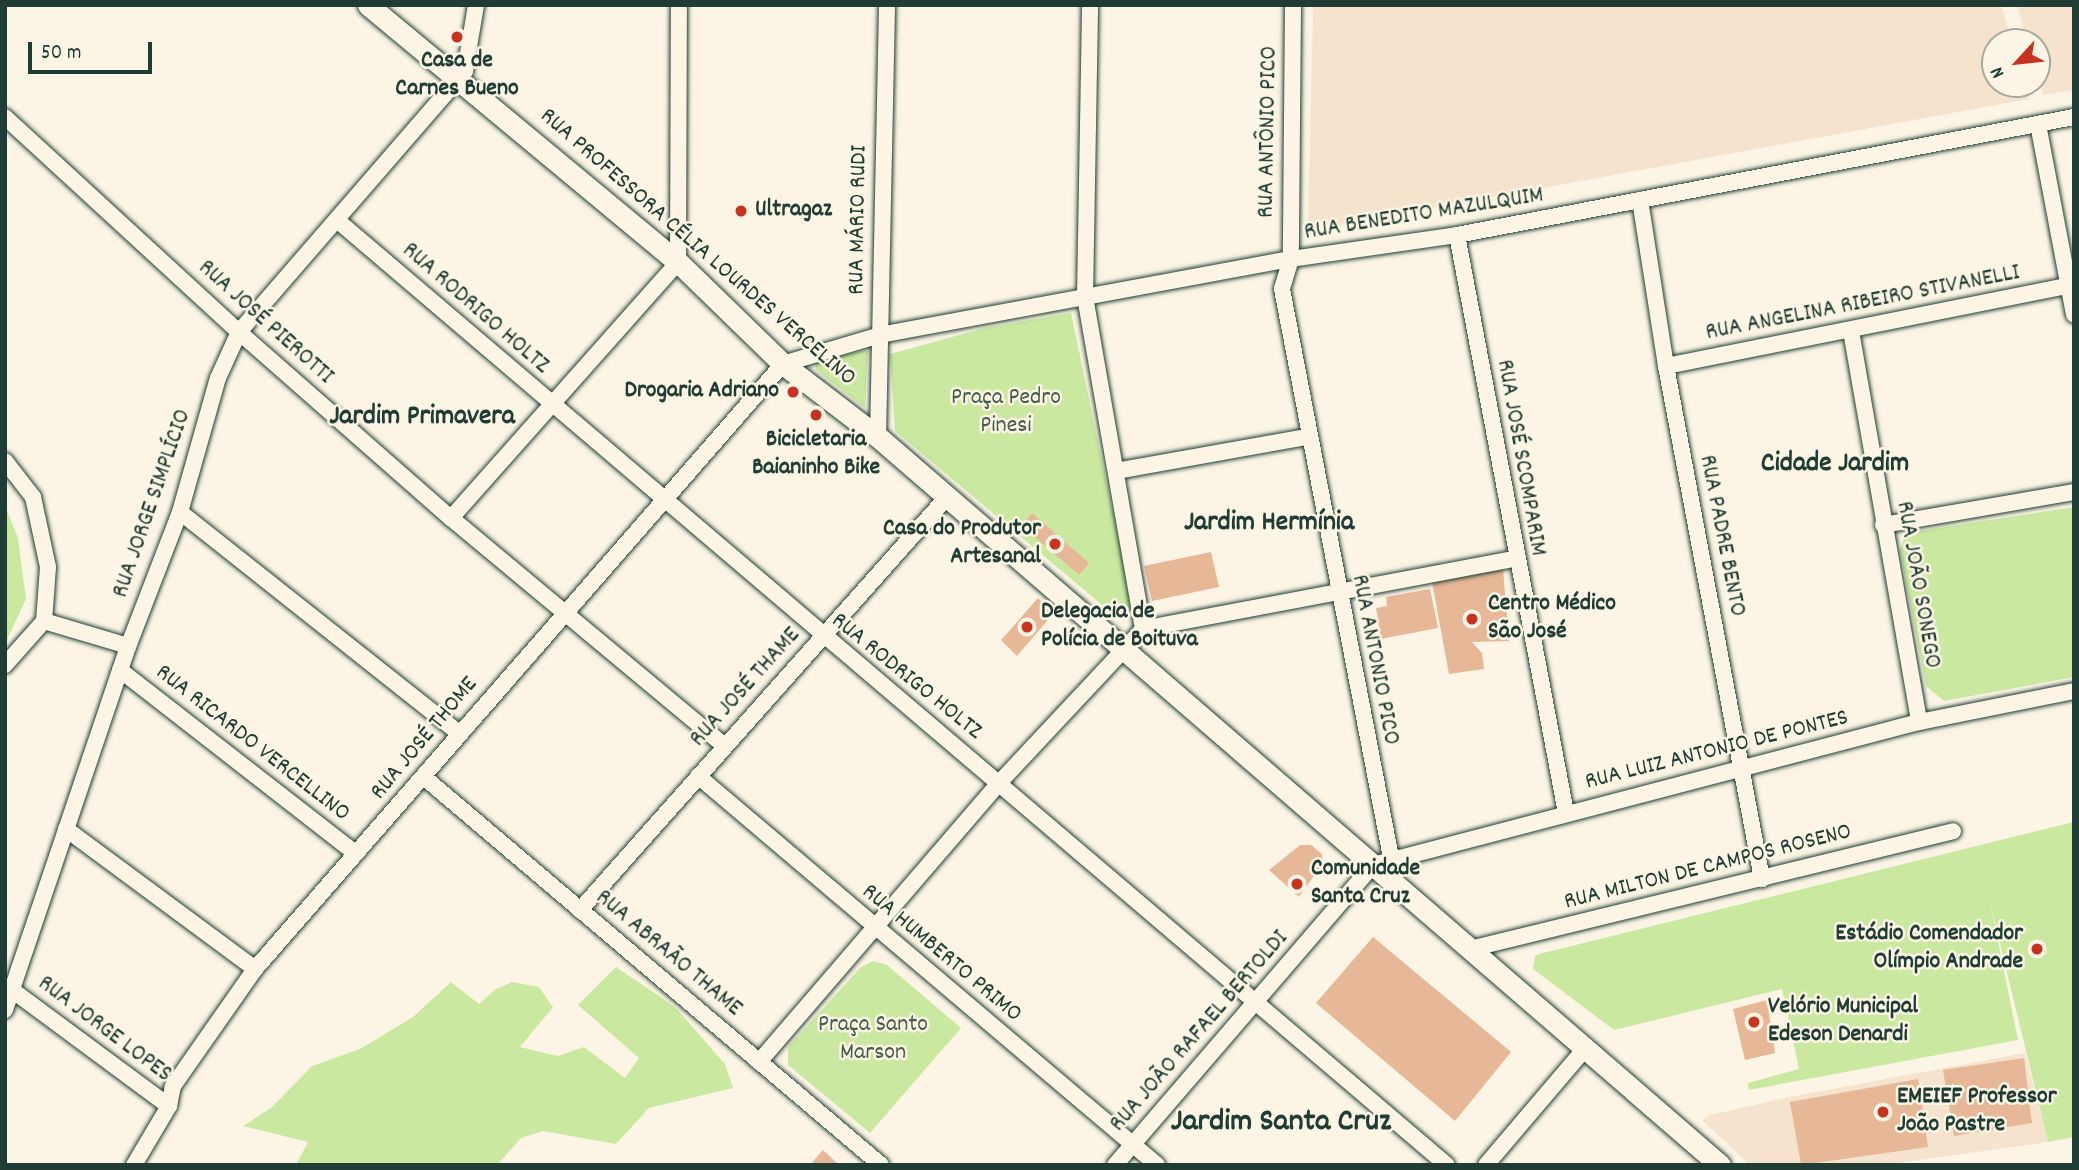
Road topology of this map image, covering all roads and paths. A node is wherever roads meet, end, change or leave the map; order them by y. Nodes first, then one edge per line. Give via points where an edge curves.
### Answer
1 (368, 5) edge
2 (475, 5) edge
3 (679, 5) edge
4 (887, 5) edge
5 (1090, 5) edge
6 (1293, 5) edge
7 (459, 78) junction
8 (5, 117) edge
9 (2074, 117) edge
10 (2038, 124) junction
11 (1640, 200) junction
12 (338, 222) junction
13 (1457, 235) junction
14 (1290, 259) junction
15 (678, 262) junction
16 (2068, 286) junction
17 (1085, 297) junction
18 (2074, 315) edge
19 (1851, 331) junction
20 (239, 332) junction
21 (880, 335) junction
22 (783, 364) junction
23 (1666, 366) junction
24 (551, 405) junction
25 (878, 437) junction
26 (1307, 437) junction
27 (5, 461) edge
28 (1116, 471) junction
29 (2074, 492) edge
30 (947, 497) junction
31 (664, 502) junction
32 (180, 512) junction
33 (451, 518) junction
34 (1883, 525) junction
35 (1515, 559) junction
36 (1338, 594) junction
37 (565, 610) junction
38 (44, 621) junction
39 (1143, 629) junction
40 (822, 638) junction
41 (128, 646) junction
42 (1120, 649) junction
43 (5, 665) edge
44 (120, 670) junction
45 (2074, 691) edge
46 (1919, 722) junction
47 (459, 733) junction
48 (725, 746) junction
49 (1741, 770) junction
50 (698, 776) junction
51 (425, 778) junction
52 (999, 783) junction
53 (1566, 813) junction
54 (66, 829) junction
55 (1953, 831) dead end
56 (356, 854) junction
57 (1383, 864) junction
58 (1762, 879) junction
59 (580, 910) junction
60 (873, 926) junction
61 (1474, 948) junction
62 (255, 969) junction
63 (12, 990) junction
64 (1257, 1004) junction
65 (5, 1010) edge
66 (1584, 1050) junction
67 (759, 1062) junction
68 (169, 1106) junction
69 (1133, 1144) junction
70 (134, 1165) edge
71 (881, 1165) edge
72 (1115, 1165) edge
73 (1157, 1165) edge
74 (1447, 1165) edge
75 (1486, 1165) edge
76 (1720, 1165) edge

1 - 7 main road, RUA PROFESSORA CÉLIA LOURDES VERCELINO
2 - 7 street via 470,54
3 - 15 street
4 - 21 street, RUA MÁRIO RUDI
5 - 17 street
6 - 14 street, RUA ANTÔNIO PICO
7 - 12 street, RUA JORGE SIMPLÍCIO
7 - 15 main road, RUA PROFESSORA CÉLIA LOURDES VERCELINO
8 - 20 street, RUA JOSÉ PIEROTTI
9 - 10 street, RUA BENEDITO MAZULQUIM
10 - 11 street, RUA BENEDITO MAZULQUIM
10 - 16 street
11 - 13 street, RUA BENEDITO MAZULQUIM
11 - 23 street, RUA PADRE BENTO
12 - 20 street, RUA JORGE SIMPLÍCIO
12 - 24 street, RUA RODRIGO HOLTZ
13 - 14 street, RUA BENEDITO MAZULQUIM
13 - 35 street, RUA JOSÉ SCOMPARIM
14 - 17 street, RUA BENEDITO MAZULQUIM
14 - 26 street, RUA ANTONIO PICO via 1282,289
15 - 22 main road, RUA PROFESSORA CÉLIA LOURDES VERCELINO
15 - 24 street
16 - 18 street
16 - 19 street, RUA ANGELINA RIBEIRO STIVANELLI
17 - 21 street, RUA BENEDITO MAZULQUIM
17 - 28 street
19 - 23 street, RUA ANGELINA RIBEIRO STIVANELLI
19 - 34 street, RUA JOÃO SONEGO
20 - 32 street, RUA JORGE SIMPLÍCIO via 218,378
20 - 33 street, RUA JOSÉ PIEROTTI
21 - 22 street, RUA BENEDITO MAZULQUIM
21 - 25 street, RUA MÁRIO RUDI
22 - 25 main road, RUA PROFESSORA CÉLIA LOURDES VERCELINO
22 - 31 street, RUA JOSÉ THOME
23 - 49 street, RUA PADRE BENTO
24 - 31 street, RUA RODRIGO HOLTZ
24 - 33 street
25 - 30 main road, RUA PROFESSORA CÉLIA LOURDES VERCELINO
26 - 28 street
26 - 36 street, RUA ANTONIO PICO
27 - 38 street via 33,498 42,529 48,567
28 - 39 street
29 - 34 street
30 - 40 street, RUA JOSÉ THAME
30 - 42 main road, RUA PROFESSORA CÉLIA LOURDES VERCELINO
31 - 37 street, RUA JOSÉ THOME
31 - 40 street, RUA RODRIGO HOLTZ
32 - 41 street, RUA JORGE SIMPLÍCIO
32 - 47 street
33 - 37 street, RUA JOSÉ PIEROTTI
34 - 46 street, RUA JOÃO SONEGO
35 - 36 street
35 - 53 street, RUA JOSÉ SCOMPARIM
36 - 39 street
36 - 57 street, RUA ANTONIO PICO
37 - 47 street, RUA JOSÉ THOME
37 - 48 street, RUA JOSÉ PIEROTTI
38 - 41 street
38 - 43 street
39 - 42 street
40 - 48 street, RUA JOSÉ THAME
40 - 52 street, RUA RODRIGO HOLTZ
41 - 44 street, RUA JORGE SIMPLÍCIO
42 - 52 street
42 - 57 main road, RUA PROFESSORA CÉLIA LOURDES VERCELINO
44 - 54 street, RUA JORGE SIMPLÍCIO
44 - 56 street, RUA RICARDO VERCELLINO
45 - 46 street, RUA LUIZ ANTONIO DE PONTES
46 - 49 street, RUA LUIZ ANTONIO DE PONTES
47 - 51 street, RUA JOSÉ THOME
48 - 50 street, RUA JOSÉ THAME
49 - 53 street, RUA LUIZ ANTONIO DE PONTES
49 - 58 street, RUA PADRE BENTO
50 - 59 street, RUA JOSÉ THAME
50 - 60 street, RUA HUMBERTO PRIMO
51 - 56 street, RUA JOSÉ THOME
51 - 59 street, RUA ABRAÃO THAME
52 - 60 street
52 - 64 street, RUA RODRIGO HOLTZ
53 - 57 street, RUA LUIZ ANTONIO DE PONTES
54 - 62 street
54 - 63 street, RUA JORGE SIMPLÍCIO
55 - 58 street, RUA MILTON DE CAMPOS ROSENO
56 - 62 street, RUA JOSÉ THOME
57 - 61 main road, RUA PROFESSORA CÉLIA LOURDES VERCELINO
57 - 64 street, RUA JOÃO RAFAEL BERTOLDI
58 - 61 street, RUA MILTON DE CAMPOS ROSENO
59 - 67 street, RUA ABRAÃO THAME
60 - 67 street
60 - 69 street, RUA HUMBERTO PRIMO
61 - 66 main road, RUA PROFESSORA CÉLIA LOURDES VERCELINO
62 - 68 street, RUA JOSÉ THOME via 173,1086
63 - 65 street, RUA JORGE SIMPLÍCIO
63 - 68 street, RUA JORGE LOPES
64 - 69 street, RUA JOÃO RAFAEL BERTOLDI
64 - 74 street, RUA RODRIGO HOLTZ
66 - 75 street
66 - 76 main road, RUA PROFESSORA CÉLIA LOURDES VERCELINO via 1614,1070
67 - 71 street, RUA ABRAÃO THAME
68 - 70 street, RUA JOSÉ THOME
69 - 72 street, RUA JOÃO RAFAEL BERTOLDI
69 - 73 street, RUA HUMBERTO PRIMO

